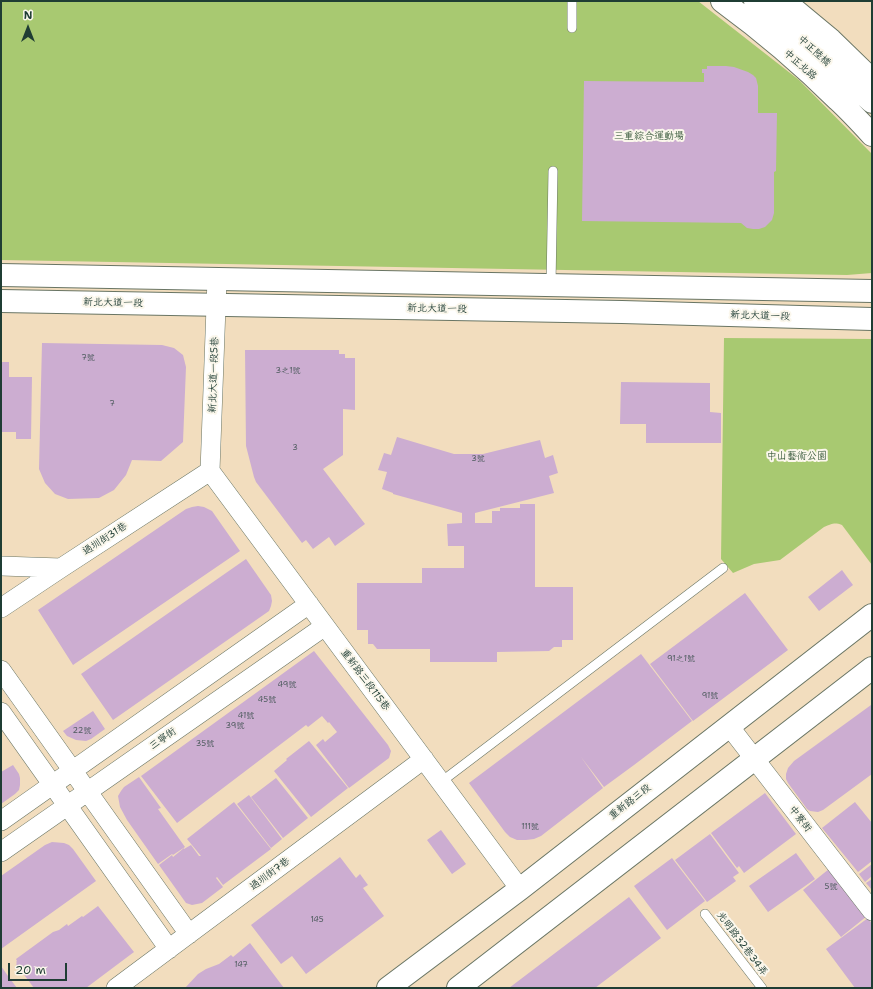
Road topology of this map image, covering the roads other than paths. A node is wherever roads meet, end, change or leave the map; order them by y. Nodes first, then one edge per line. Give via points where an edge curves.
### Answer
1 (572, 1) edge
2 (722, 1) edge
3 (755, 1) edge
4 (784, 1) edge
5 (572, 28) dead end
6 (872, 80) edge
7 (872, 102) edge
8 (872, 135) edge
9 (553, 171) dead end
10 (1, 275) edge
11 (217, 279) junction
12 (551, 285) junction
13 (872, 291) edge
14 (1, 301) edge
15 (216, 305) junction
16 (872, 319) edge
17 (210, 471) junction
18 (1, 566) edge
19 (61, 568) junction
20 (723, 568) dead end
21 (309, 604) junction
22 (1, 608) edge
23 (872, 615) edge
24 (325, 626) junction
25 (872, 668) edge
26 (1, 670) edge
27 (1, 712) edge
28 (729, 726) junction
29 (424, 759) junction
30 (754, 759) junction
31 (72, 771) junction
32 (441, 782) junction
33 (52, 785) junction
34 (87, 792) junction
35 (67, 806) junction
36 (1, 821) edge
37 (1, 852) edge
38 (520, 889) junction
39 (871, 908) edge
40 (705, 914) dead end
41 (189, 934) junction
42 (169, 949) junction
43 (116, 988) edge
44 (388, 988) edge
45 (458, 988) edge
46 (762, 988) edge

1 - 5 lane
2 - 8 street, 中正北路 via 793,58 839,100
3 - 7 street, 中正陸橋 via 779,19
4 - 6 street via 831,40
9 - 12 lane
10 - 11 street
11 - 12 street
11 - 15 street, 新北大道一段5巷
12 - 13 street
14 - 15 street, 新北大道一段
15 - 16 street, 新北大道一段
15 - 17 street, 新北大道一段5巷
17 - 19 street, 過圳街31巷
17 - 21 street, 重新路三段115巷
18 - 19 street
19 - 22 street, 過圳街31巷
20 - 32 lane
21 - 24 street, 重新路三段115巷
21 - 31 street
23 - 28 street, 重新路三段
24 - 29 street, 重新路三段115巷
24 - 34 street, 三寧街
25 - 30 street
26 - 31 street
27 - 33 street
28 - 30 street, 中寮街
28 - 38 street, 重新路三段
29 - 32 street, 重新路三段115巷
29 - 41 street, 過圳街7巷
30 - 39 street, 中寮街
30 - 45 street
31 - 33 street
31 - 34 street
32 - 38 street, 重新路三段115巷
33 - 35 street
33 - 36 street
34 - 35 street, 三寧街
34 - 41 street
35 - 37 street, 三寧街
35 - 42 street
38 - 44 street, 重新路三段
40 - 46 lane, 光明路32巷34弄
41 - 42 street, 過圳街7巷
42 - 43 street, 過圳街7巷

